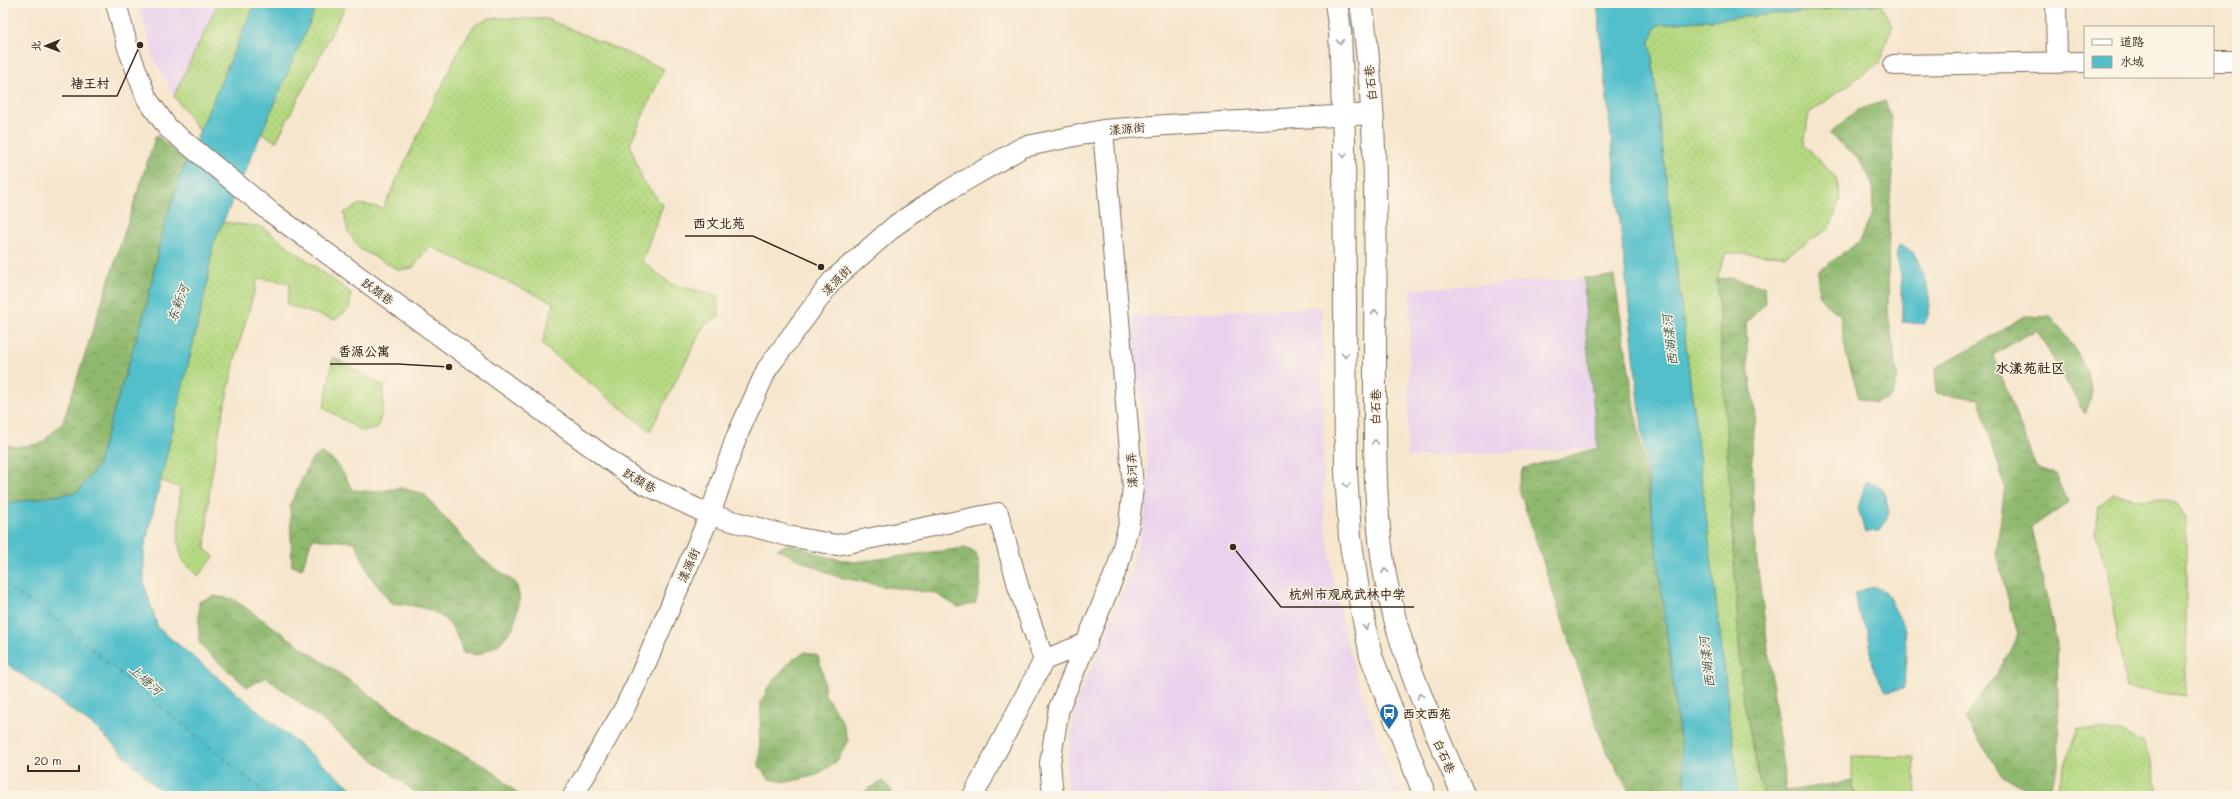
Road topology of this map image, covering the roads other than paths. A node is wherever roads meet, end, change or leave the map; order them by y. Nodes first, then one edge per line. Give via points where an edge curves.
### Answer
1 (116, 3) edge
2 (1336, 3) edge
3 (1361, 3) edge
4 (2056, 3) edge
5 (2214, 61) edge
6 (2237, 61) edge
7 (2084, 62) edge
8 (2057, 63) junction
9 (1894, 65) dead end
10 (1373, 114) junction
11 (1343, 116) junction
12 (1103, 130) junction
13 (710, 515) junction
14 (1087, 643) junction
15 (1044, 660) junction
16 (573, 796) edge
17 (973, 796) edge
18 (1053, 796) edge
19 (1425, 796) edge
20 (1464, 796) edge

1 - 13 street, 跃颜巷 via 128,48 147,99 168,128 272,213 638,481
2 -> 11 main road via 1340,31
3 - 10 main road, 白石巷
4 - 8 street
5 - 6 street
7 - 8 street
8 - 9 street
10 - 11 street, 漾源街
20 -> 10 main road, 白石巷 via 1427,714 1397,630 1382,555 1375,466
11 - 12 street, 漾源街
11 -> 19 main road via 1346,472 1350,537 1371,656
12 - 13 street, 漾源街 via 1023,147 897,224 832,281 767,369 736,438
12 - 14 street, 漾河弄 via 1133,487 1129,524 1118,566
13 - 15 street, 跃颜巷 via 788,536 837,545 998,513 1018,589
13 - 16 street, 漾源街 via 638,681
14 - 15 street
14 - 18 street, 漾河弄 via 1059,708 1050,763
15 - 17 street

